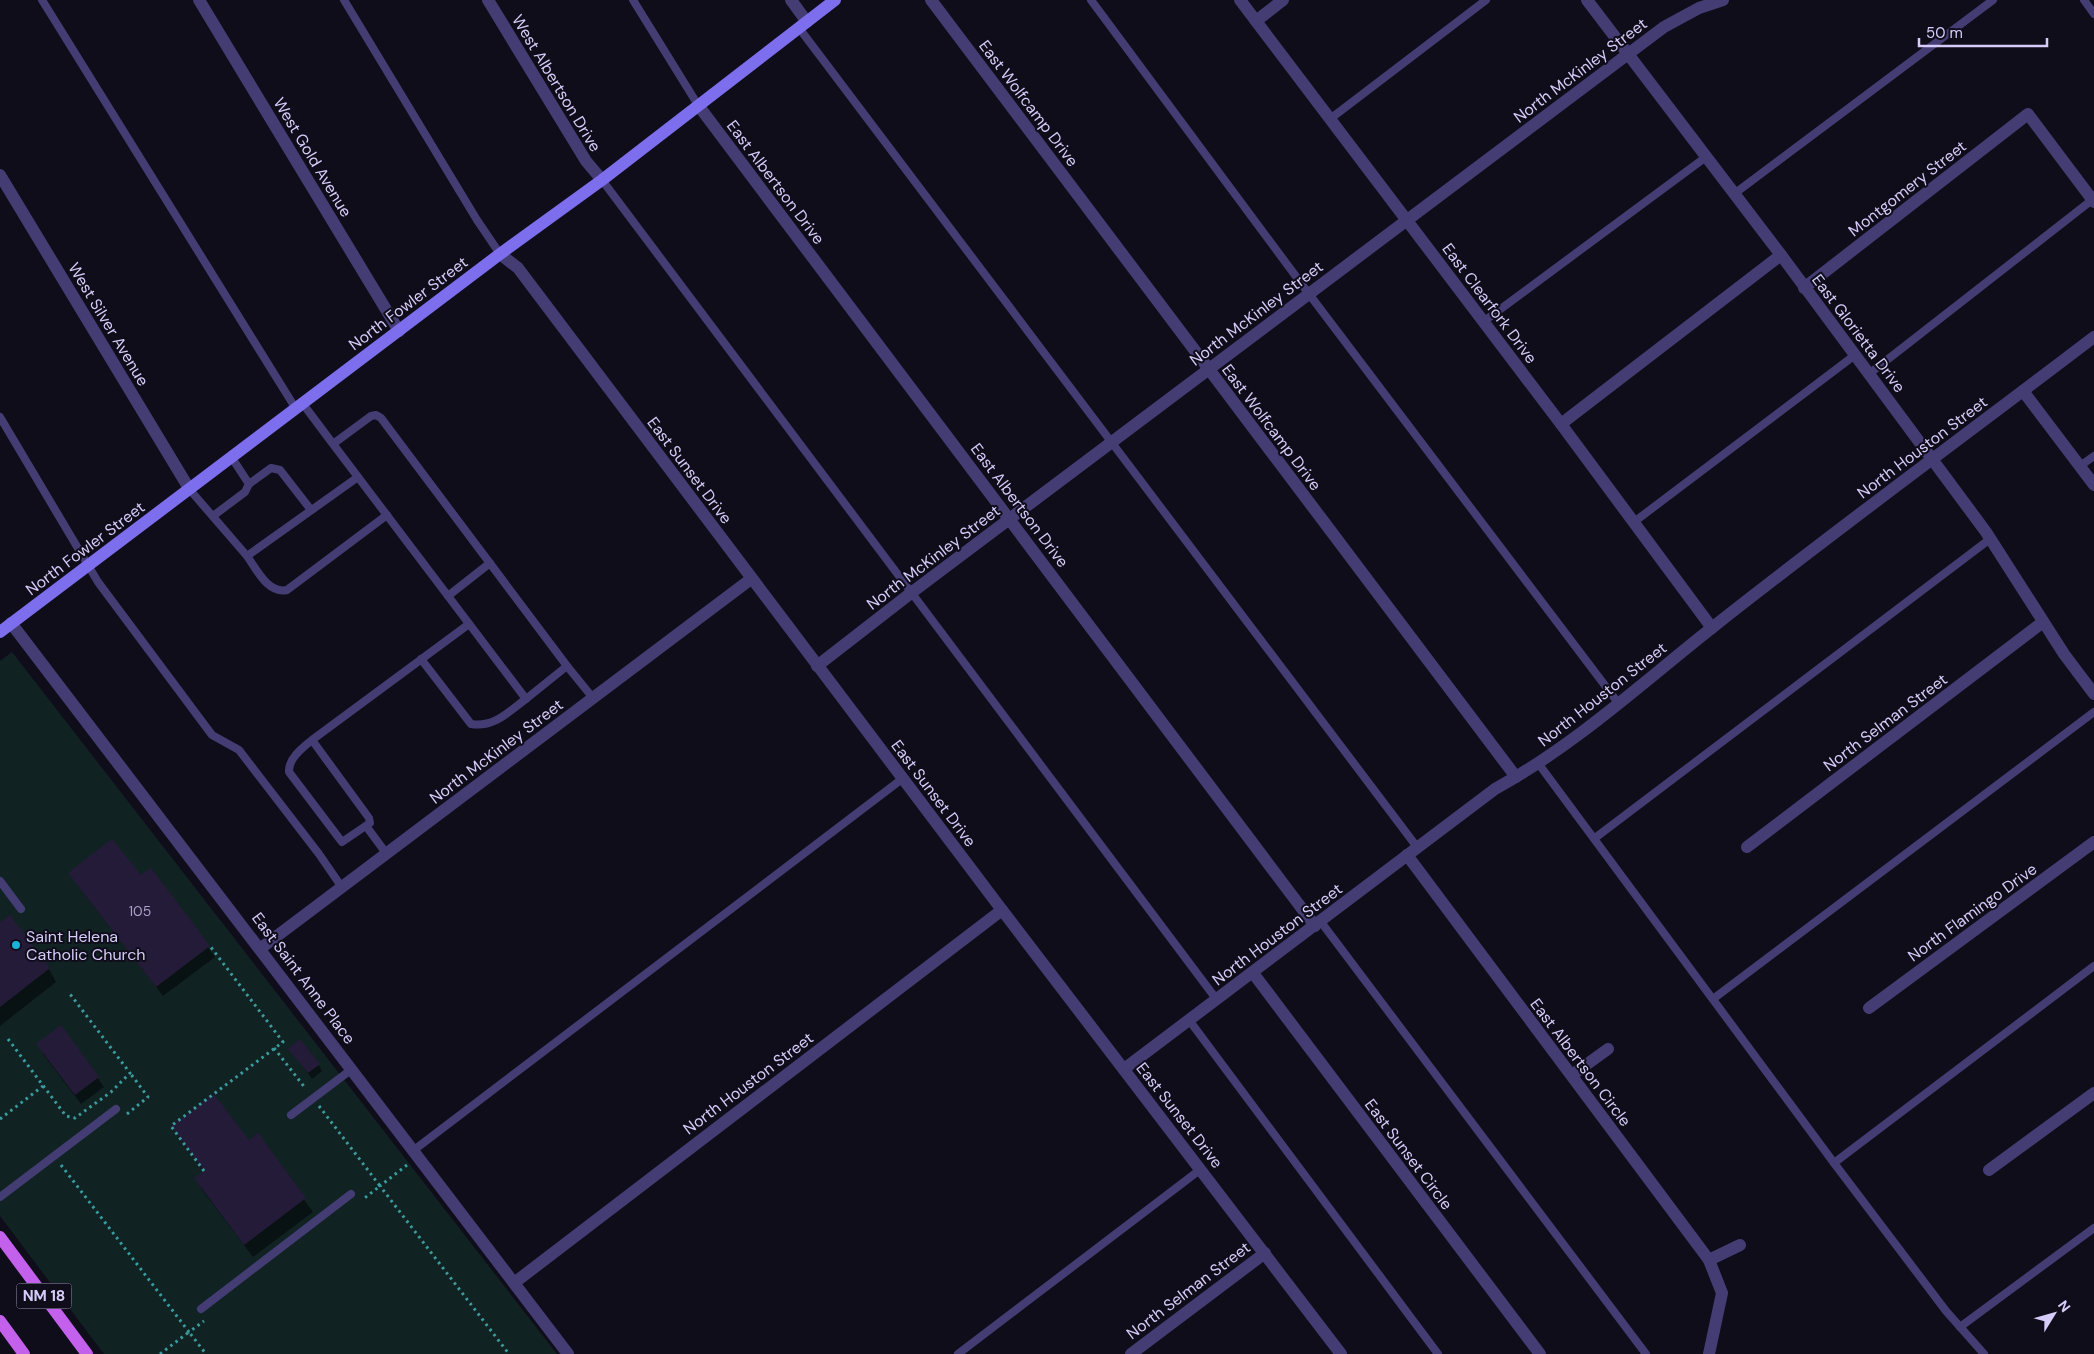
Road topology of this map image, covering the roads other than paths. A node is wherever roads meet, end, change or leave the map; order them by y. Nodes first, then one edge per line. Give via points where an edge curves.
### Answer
1 (42, 0) edge
2 (199, 0) edge
3 (344, 0) edge
4 (488, 0) edge
5 (633, 0) edge
6 (791, 0) edge
7 (836, 0) edge
8 (931, 0) edge
9 (1091, 0) edge
10 (1240, 0) edge
11 (1283, 0) edge
12 (1486, 0) edge
13 (1586, 0) edge
14 (1723, 0) edge
15 (1993, 0) edge
16 (2084, 0) edge
17 (2094, 14) edge
18 (1256, 20) junction
19 (803, 25) junction
20 (1627, 54) junction
21 (698, 105) junction
22 (1330, 119) junction
23 (1706, 157) junction
24 (0, 175) edge
25 (602, 180) junction
26 (1734, 194) junction
27 (2093, 201) edge
28 (1407, 221) junction
29 (500, 254) junction
30 (1781, 255) junction
31 (1804, 288) junction
32 (1309, 294) junction
33 (1483, 322) junction
34 (399, 331) junction
35 (2094, 337) edge
36 (1855, 356) junction
37 (1208, 369) junction
38 (1869, 374) junction
39 (2024, 391) junction
40 (300, 407) junction
41 (0, 417) edge
42 (1561, 424) junction
43 (333, 444) junction
44 (1111, 444) junction
45 (2094, 456) edge
46 (232, 458) junction
47 (1932, 459) junction
48 (2080, 466) junction
49 (358, 476) junction
50 (250, 484) junction
51 (2094, 485) edge
52 (190, 490) junction
53 (311, 510) junction
54 (387, 515) junction
55 (213, 516) junction
56 (1010, 518) junction
57 (1634, 522) junction
58 (1990, 538) junction
59 (247, 556) junction
60 (490, 563) junction
61 (89, 565) junction
62 (751, 579) junction
63 (911, 593) junction
64 (448, 596) junction
65 (2043, 622) junction
66 (11, 623) junction
67 (469, 624) junction
68 (1712, 628) junction
69 (0, 632) edge
70 (421, 659) junction
71 (567, 666) junction
72 (817, 666) junction
73 (2094, 694) edge
74 (593, 698) junction
75 (526, 699) junction
76 (1620, 704) junction
77 (2094, 712) edge
78 (312, 740) junction
79 (1538, 763) junction
80 (1516, 777) junction
81 (902, 778) junction
82 (366, 826) junction
83 (1595, 838) junction
84 (2094, 842) edge
85 (1747, 848) dead end
86 (1412, 851) junction
87 (386, 853) junction
88 (0, 881) edge
89 (341, 886) junction
90 (3, 892) edge
91 (21, 909) dead end
92 (1002, 910) junction
93 (1318, 924) junction
94 (261, 948) junction
95 (2094, 966) edge
96 (1253, 973) junction
97 (1713, 999) junction
98 (1217, 1000) junction
99 (1869, 1008) dead end
100 (1189, 1020) junction
101 (1608, 1049) dead end
102 (352, 1069) junction
103 (1124, 1069) junction
104 (1572, 1075) junction
105 (2094, 1093) edge
106 (116, 1109) dead end
107 (291, 1115) dead end
108 (414, 1150) junction
109 (1834, 1163) junction
110 (1201, 1169) junction
111 (1989, 1170) dead end
112 (351, 1194) dead end
113 (0, 1197) edge
114 (2094, 1228) edge
115 (0, 1237) edge
116 (1740, 1245) dead end
117 (1265, 1252) junction
118 (1709, 1260) junction
119 (514, 1283) junction
120 (201, 1309) dead end
121 (0, 1321) edge
122 (1960, 1327) junction
123 (24, 1354) edge
124 (87, 1354) edge
125 (568, 1354) edge
126 (958, 1354) edge
127 (1131, 1354) edge
128 (1341, 1354) edge
129 (1438, 1354) edge
130 (1540, 1354) edge
131 (1646, 1354) edge
132 (1709, 1354) edge
133 (1984, 1354) edge

1 - 40 lane
2 - 34 street, West Gold Avenue
3 - 29 lane
4 - 25 street, West Albertson Drive via 586,161
5 - 21 lane
6 - 19 street
7 - 19 street, North Fowler Street
8 - 37 street, East Wolfcamp Drive
9 - 32 lane
10 - 18 street, East Clearfork Drive
11 - 18 street
12 - 22 lane
13 - 20 street, East Glorietta Drive
14 - 20 street, North McKinley Street via 1699,8 1664,27
15 - 26 lane
16 - 17 lane
18 - 22 street, East Clearfork Drive
19 - 21 street, North Fowler Street
19 - 44 lane
20 - 23 street, East Glorietta Drive
20 - 28 street, North McKinley Street
21 - 25 street, North Fowler Street
21 - 56 street, East Albertson Drive
22 - 28 street, East Clearfork Drive
23 - 26 street, East Glorietta Drive
23 - 33 lane
24 - 52 street, West Silver Avenue
25 - 29 street, North Fowler Street
25 - 63 lane
26 - 30 street, East Glorietta Drive
27 - 31 street, Montgomery Street via 2028,114
27 - 38 lane
28 - 32 street, North McKinley Street
28 - 33 street, East Clearfork Drive
29 - 34 street, North Fowler Street
29 - 62 street, East Sunset Drive via 518,268
30 - 31 street, East Glorietta Drive
30 - 42 street
31 - 36 street, East Glorietta Drive
32 - 37 street, North McKinley Street
32 - 76 lane
33 - 42 street, East Clearfork Drive
34 - 40 street, North Fowler Street
35 - 39 street, North Houston Street
36 - 38 street, East Glorietta Drive
36 - 57 lane
37 - 44 street, North McKinley Street
37 - 80 street, East Wolfcamp Drive
38 - 47 street, East Glorietta Drive
39 - 47 street, North Houston Street
39 - 48 street
40 - 43 lane
40 - 46 street, North Fowler Street
41 - 61 lane
42 - 57 street, East Clearfork Drive
43 - 49 lane
43 - 60 lane via 370,416 376,415
44 - 56 street, North McKinley Street
44 - 86 lane
45 - 48 lane
46 - 50 lane
46 - 52 street, North Fowler Street
47 - 58 street, East Glorietta Drive
47 - 68 street, North Houston Street
48 - 51 street
49 - 53 lane
49 - 54 lane
50 - 53 lane via 276,467
50 - 55 lane via 245,492
52 - 55 lane
52 - 61 street, North Fowler Street
53 - 59 lane
54 - 59 lane via 287,590 278,592 271,588
54 - 64 lane
55 - 59 lane
56 - 63 street, North McKinley Street
56 - 93 street, East Albertson Drive
57 - 68 street, East Clearfork Drive
58 - 65 street, East Glorietta Drive
58 - 83 lane
60 - 64 lane
60 - 71 lane
61 - 66 street, North Fowler Street
61 - 89 lane via 98,582 212,735 239,750
62 - 72 street, East Sunset Drive
62 - 74 street, North McKinley Street
63 - 72 street, North McKinley Street
63 - 98 lane
64 - 67 lane
65 - 73 street, East Glorietta Drive
65 - 85 street, North Selman Street
66 - 69 street, North Fowler Street
66 - 94 street, East Saint Anne Place
67 - 70 lane
67 - 75 lane
68 - 76 street, North Houston Street
70 - 75 lane via 471,724 494,723
70 - 78 lane
71 - 74 lane
71 - 75 lane
72 - 81 street, East Sunset Drive
74 - 87 street, North McKinley Street
76 - 79 street, North Houston Street
77 - 97 lane
78 - 82 lane via 369,818 370,823
78 - 82 lane via 291,761 289,772 342,842
79 - 80 street, North Houston Street
79 - 83 lane
80 - 86 street, North Houston Street via 1495,788
81 - 92 street, East Sunset Drive
81 - 108 lane
82 - 87 lane
83 - 97 lane
84 - 99 street, North Flamingo Drive
86 - 93 street, North Houston Street
86 - 104 street, East Albertson Circle
87 - 89 street, North McKinley Street
88 - 90 lane
89 - 94 street, North McKinley Street
90 - 91 lane
92 - 103 street, East Sunset Drive
92 - 119 street, North Houston Street
93 - 96 street, North Houston Street
93 - 131 lane
94 - 102 street, East Saint Anne Place
95 - 109 lane
96 - 98 street, North Houston Street
96 - 130 street, East Sunset Circle
97 - 109 lane
98 - 100 street, North Houston Street
100 - 103 street, North Houston Street
100 - 129 lane
101 - 104 street
102 - 107 lane
102 - 108 street, East Saint Anne Place
103 - 110 street, East Sunset Drive
104 - 118 street, East Albertson Circle
105 - 111 street
106 - 113 lane
108 - 119 street, East Saint Anne Place
109 - 122 lane
110 - 117 street, East Sunset Drive
110 - 126 lane
112 - 120 lane
114 - 122 lane
115 - 124 main road, NM 18
116 - 118 street
117 - 127 street, North Selman Street
117 - 128 street, East Sunset Drive
118 - 132 street, East Albertson Circle via 1722,1293
119 - 125 street, East Saint Anne Place
121 - 123 main road, NM 18
122 - 133 lane

